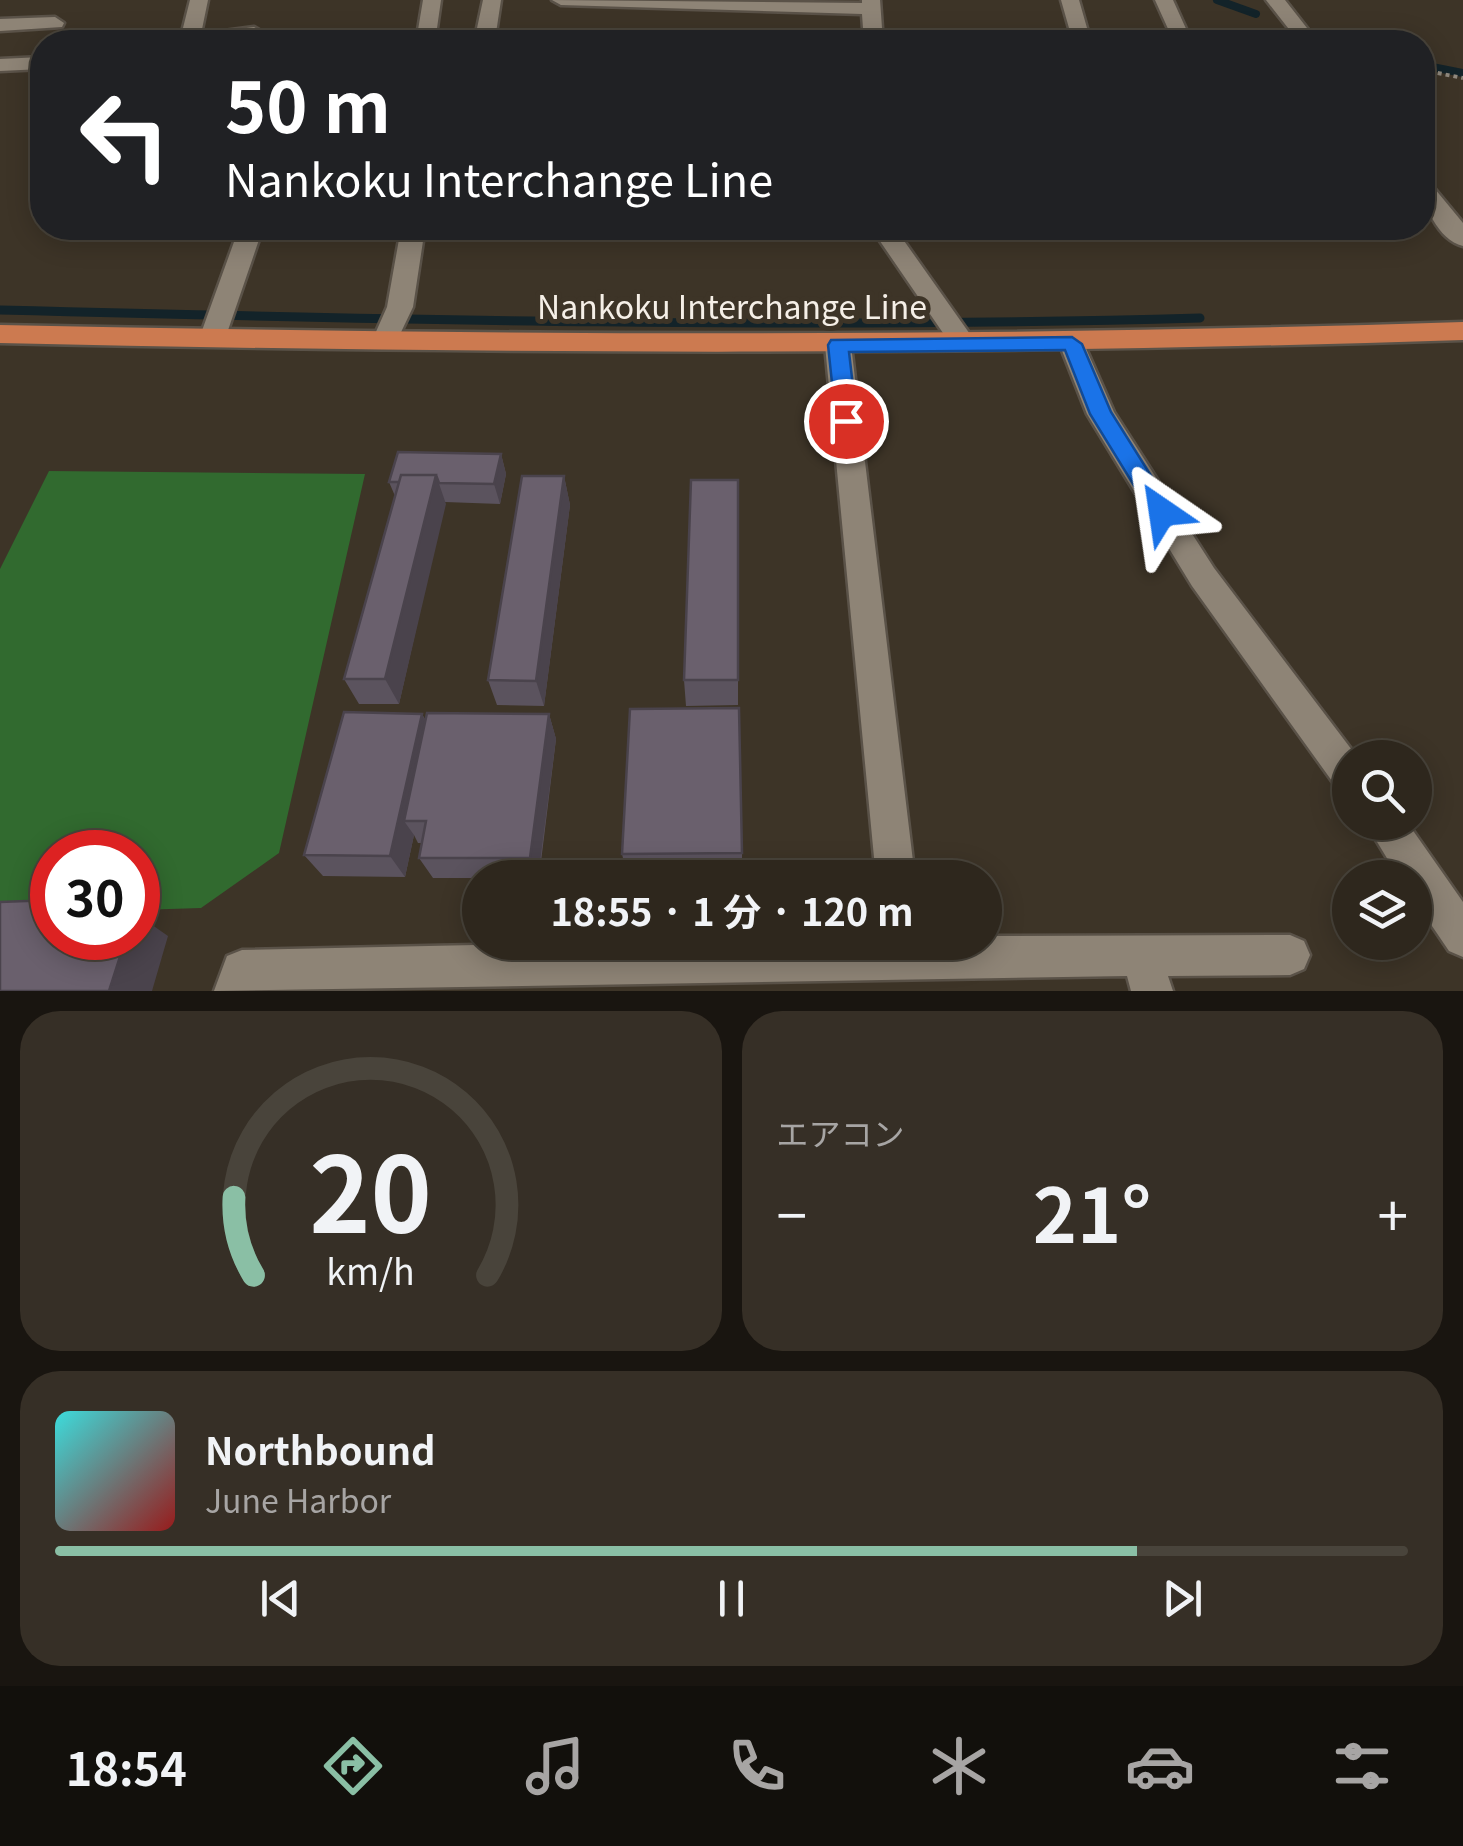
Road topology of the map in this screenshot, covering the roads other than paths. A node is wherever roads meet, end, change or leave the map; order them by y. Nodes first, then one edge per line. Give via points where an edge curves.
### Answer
1 (200, 0) edge
2 (432, 0) edge
3 (492, 0) edge
4 (561, 0) edge
5 (1070, 0) edge
6 (1164, 0) edge
7 (1275, 0) edge
8 (66, 4) dead end
9 (872, 5) edge
10 (0, 25) edge
11 (42, 30) edge
12 (51, 30) edge
13 (190, 30) edge
14 (428, 30) edge
15 (487, 30) edge
16 (873, 30) edge
17 (1079, 30) edge
18 (1178, 30) edge
19 (1299, 30) edge
20 (30, 64) edge
21 (0, 65) edge
22 (1435, 204) edge
23 (247, 240) edge
24 (410, 240) edge
25 (891, 240) edge
26 (1463, 240) edge
27 (392, 325) junction
28 (1463, 331) edge
29 (0, 334) edge
30 (212, 339) junction
31 (963, 343) junction
32 (1072, 344) junction
33 (838, 345) junction
34 (1332, 752) edge
35 (1396, 840) edge
36 (894, 860) edge
37 (1463, 937) edge
38 (1290, 955) dead end
39 (1002, 959) edge
40 (823, 960) edge
41 (1146, 973) edge
42 (684, 977) edge
43 (421, 979) edge
44 (235, 991) edge

1 - 13 street
2 - 14 street
3 - 15 street
4 - 9 street
5 - 17 street
6 - 18 street
7 - 19 street
8 - 12 street
9 - 16 street
10 - 11 street
20 - 21 street
22 - 26 street
23 - 30 street
24 - 27 street
25 - 31 street
27 - 30 main road, Nankoku Interchange Line
27 - 33 main road, Nankoku Interchange Line
28 - 32 main road, Nankoku Interchange Line
29 - 30 main road, Nankoku Interchange Line
31 - 32 main road, Nankoku Interchange Line
31 - 33 main road, Nankoku Interchange Line
32 - 34 street via 1101,414 1203,577
33 - 36 street
35 - 37 street
38 - 41 street
39 - 41 street
40 - 42 street
42 - 43 street
43 - 44 street via 242,971

